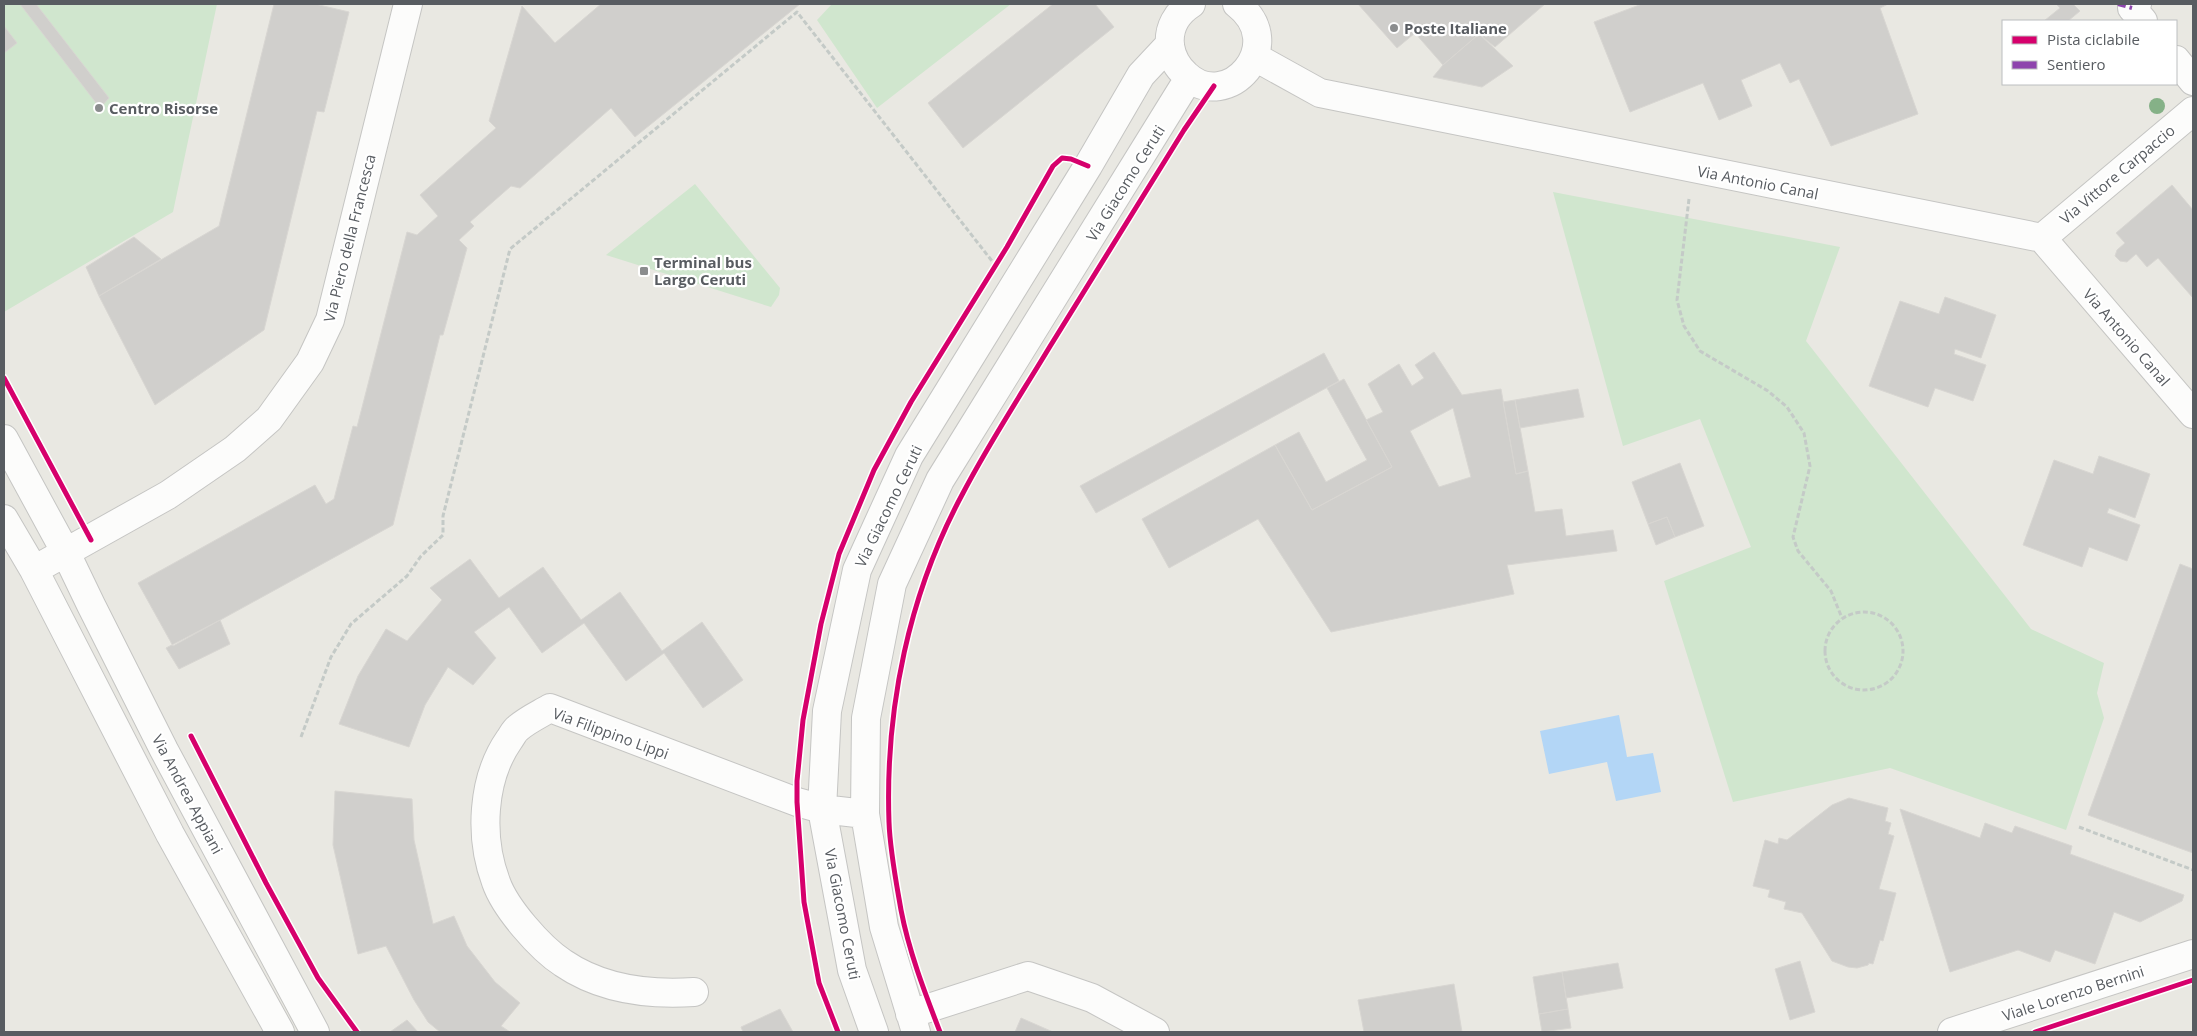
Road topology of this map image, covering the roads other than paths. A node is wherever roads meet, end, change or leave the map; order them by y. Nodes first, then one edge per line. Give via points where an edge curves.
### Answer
1 (408, 4) edge
2 (1191, 4) edge
3 (1237, 4) edge
4 (2137, 4) edge
5 (2142, 20) edge
6 (1170, 44) junction
7 (1255, 58) junction
8 (2177, 61) edge
9 (1189, 78) junction
10 (2193, 81) edge
11 (2193, 111) edge
12 (2042, 238) junction
13 (2193, 414) edge
14 (4, 439) edge
15 (4, 519) edge
16 (66, 553) junction
17 (34, 570) junction
18 (822, 809) junction
19 (865, 814) junction
20 (2193, 954) edge
21 (694, 992) dead end
22 (913, 1023) edge
23 (280, 1032) edge
24 (316, 1032) edge
25 (874, 1032) edge
26 (1154, 1032) edge
27 (1952, 1032) edge

1 - 16 street, Via Piero della Francesca via 330,320 310,362 269,418 235,449 168,495
2 - 6 street via 1175,18
3 - 7 street via 1246,11 1257,32
4 - 5 street via 2132,8
6 - 9 street via 1172,57
6 - 18 street, Via Giacomo Ceruti via 1141,75 909,456 856,570 827,711
7 - 9 street via 1239,78 1227,83 1214,86
7 - 12 street, Via Antonio Canal via 1320,93
8 - 10 street
9 - 19 street, Via Giacomo Ceruti via 940,480 892,584 866,718
11 - 12 street, Via Vittore Carpaccio
12 - 13 street, Via Antonio Canal
14 - 16 street, Via Andrea Appiani
15 - 17 street
16 - 17 street, Via Piero della Francesca
16 - 24 street, Via Andrea Appiani via 164,750
17 - 23 street via 170,834
18 - 19 street, Via Filippino Lippi
18 - 21 street, Via Filippino Lippi via 550,708 517,728 499,754 489,787 486,816 496,883 512,911 562,963 596,980 631,991
18 - 25 street, Via Giacomo Ceruti via 852,970
19 - 22 street, Via Giacomo Ceruti via 884,928
20 - 27 street, Viale Lorenzo Bernini
22 - 26 street, Via Giacomo Ceruti via 1028,976 1092,998

